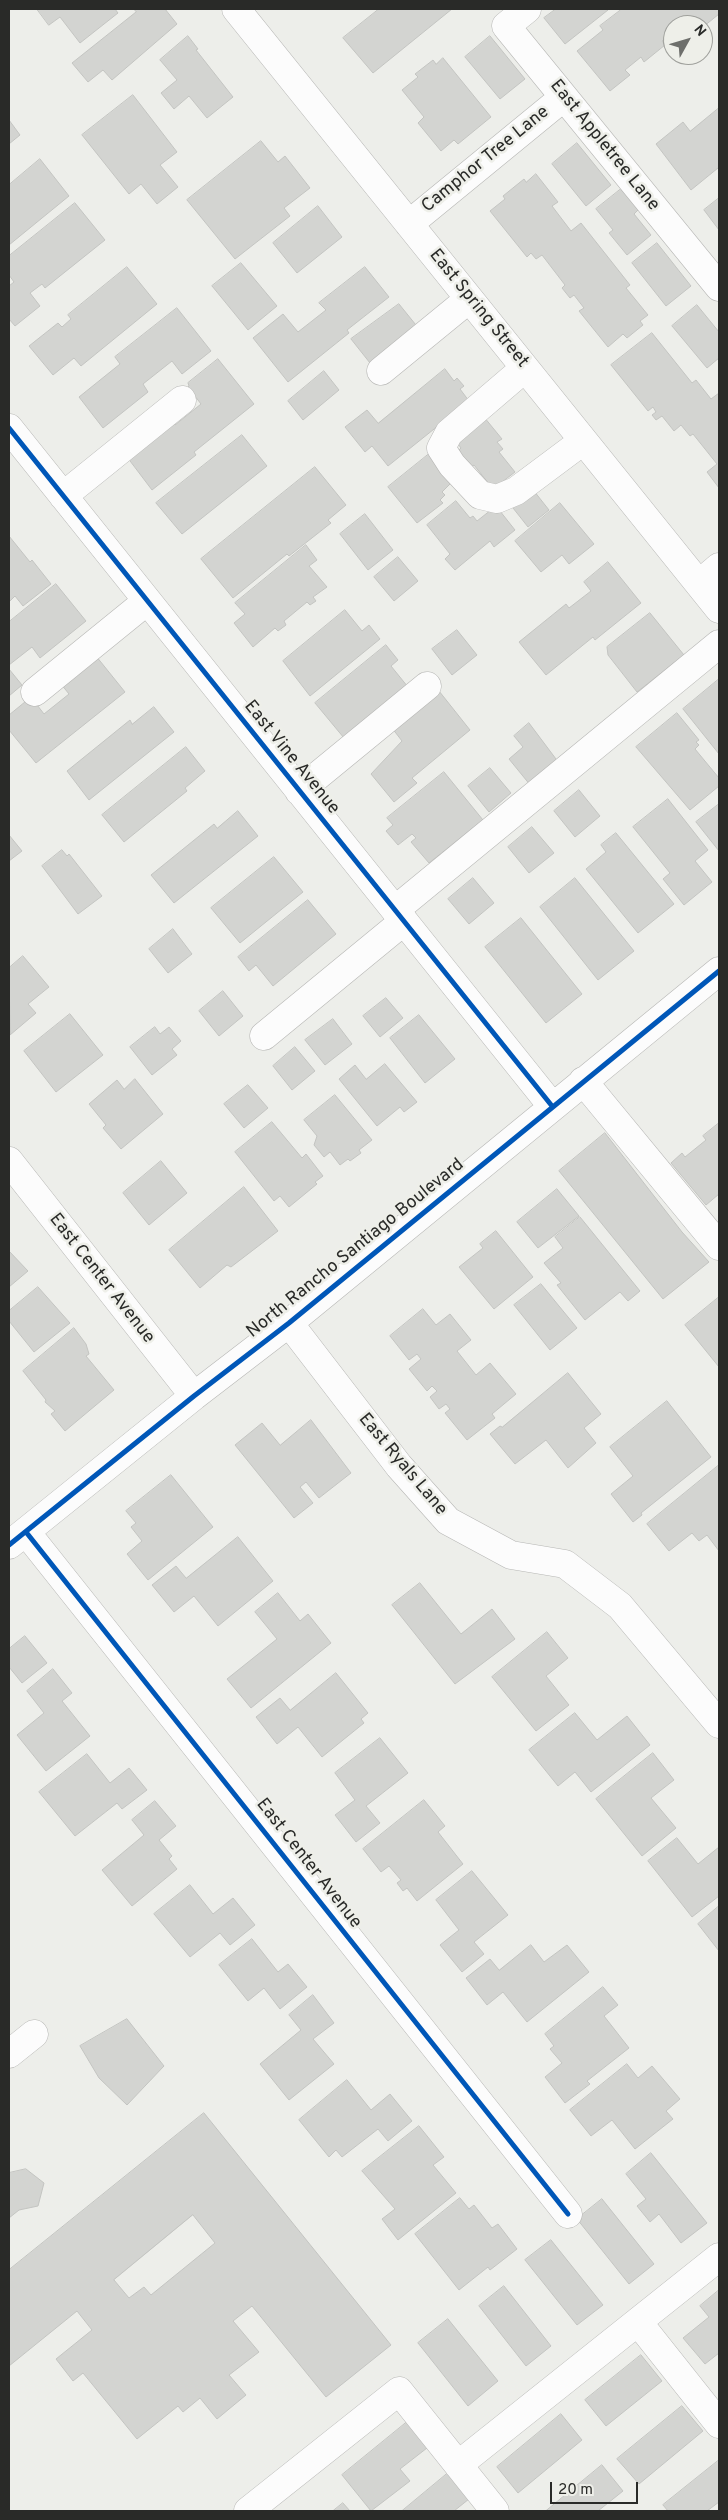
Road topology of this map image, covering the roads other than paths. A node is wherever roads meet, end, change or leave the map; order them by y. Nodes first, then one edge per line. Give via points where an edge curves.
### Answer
1 (236, 9) edge
2 (527, 9) edge
3 (564, 97) junction
4 (409, 224) junction
5 (716, 276) edge
6 (469, 298) junction
7 (525, 368) junction
8 (381, 371) dead end
9 (182, 400) dead end
10 (9, 428) edge
11 (584, 441) junction
12 (63, 496) junction
13 (709, 576) edge
14 (147, 601) junction
15 (719, 610) edge
16 (719, 644) edge
17 (427, 686) dead end
18 (35, 692) dead end
19 (299, 791) junction
20 (399, 915) junction
21 (719, 971) edge
22 (264, 1036) dead end
23 (583, 1081) junction
24 (552, 1106) junction
25 (9, 1162) edge
26 (719, 1246) edge
27 (289, 1323) junction
28 (194, 1396) junction
29 (17, 1538) edge
30 (719, 1724) edge
31 (34, 2034) dead end
32 (9, 2054) edge
33 (568, 2214) dead end
34 (719, 2257) edge
35 (638, 2322) junction
36 (719, 2424) edge
37 (458, 2465) junction
38 (248, 2511) edge
39 (495, 2511) edge

1 - 4 street, East Spring Street
2 - 3 street, East Appletree Lane via 506,26
3 - 4 street, Camphor Tree Lane
3 - 5 street, East Appletree Lane
4 - 6 street, East Spring Street
6 - 7 street, East Spring Street
6 - 8 street
7 - 11 street, East Spring Street
7 - 11 street via 448,433 441,448 452,465 480,495 497,499 516,491
9 - 12 street
10 - 12 street, East Vine Avenue
11 - 13 street, East Spring Street
12 - 14 street, East Vine Avenue
13 - 15 street, East Spring Street
14 - 18 street
14 - 19 street, East Vine Avenue
16 - 20 street
17 - 19 street
19 - 20 street, East Vine Avenue
20 - 22 street
20 - 24 street, East Vine Avenue
21 - 23 street, North Rancho Santiago Boulevard
23 - 24 street, North Rancho Santiago Boulevard
23 - 26 street
24 - 27 street, North Rancho Santiago Boulevard
25 - 28 street, East Center Avenue
27 - 28 street, North Rancho Santiago Boulevard
27 - 30 street, East Ryals Lane via 399,1466 448,1521 511,1555 565,1564 620,1606
28 - 29 street, North Rancho Santiago Boulevard
29 - 33 street, East Center Avenue
31 - 32 street
34 - 35 street
35 - 36 street
35 - 37 street
37 - 38 street via 399,2391
37 - 39 street

